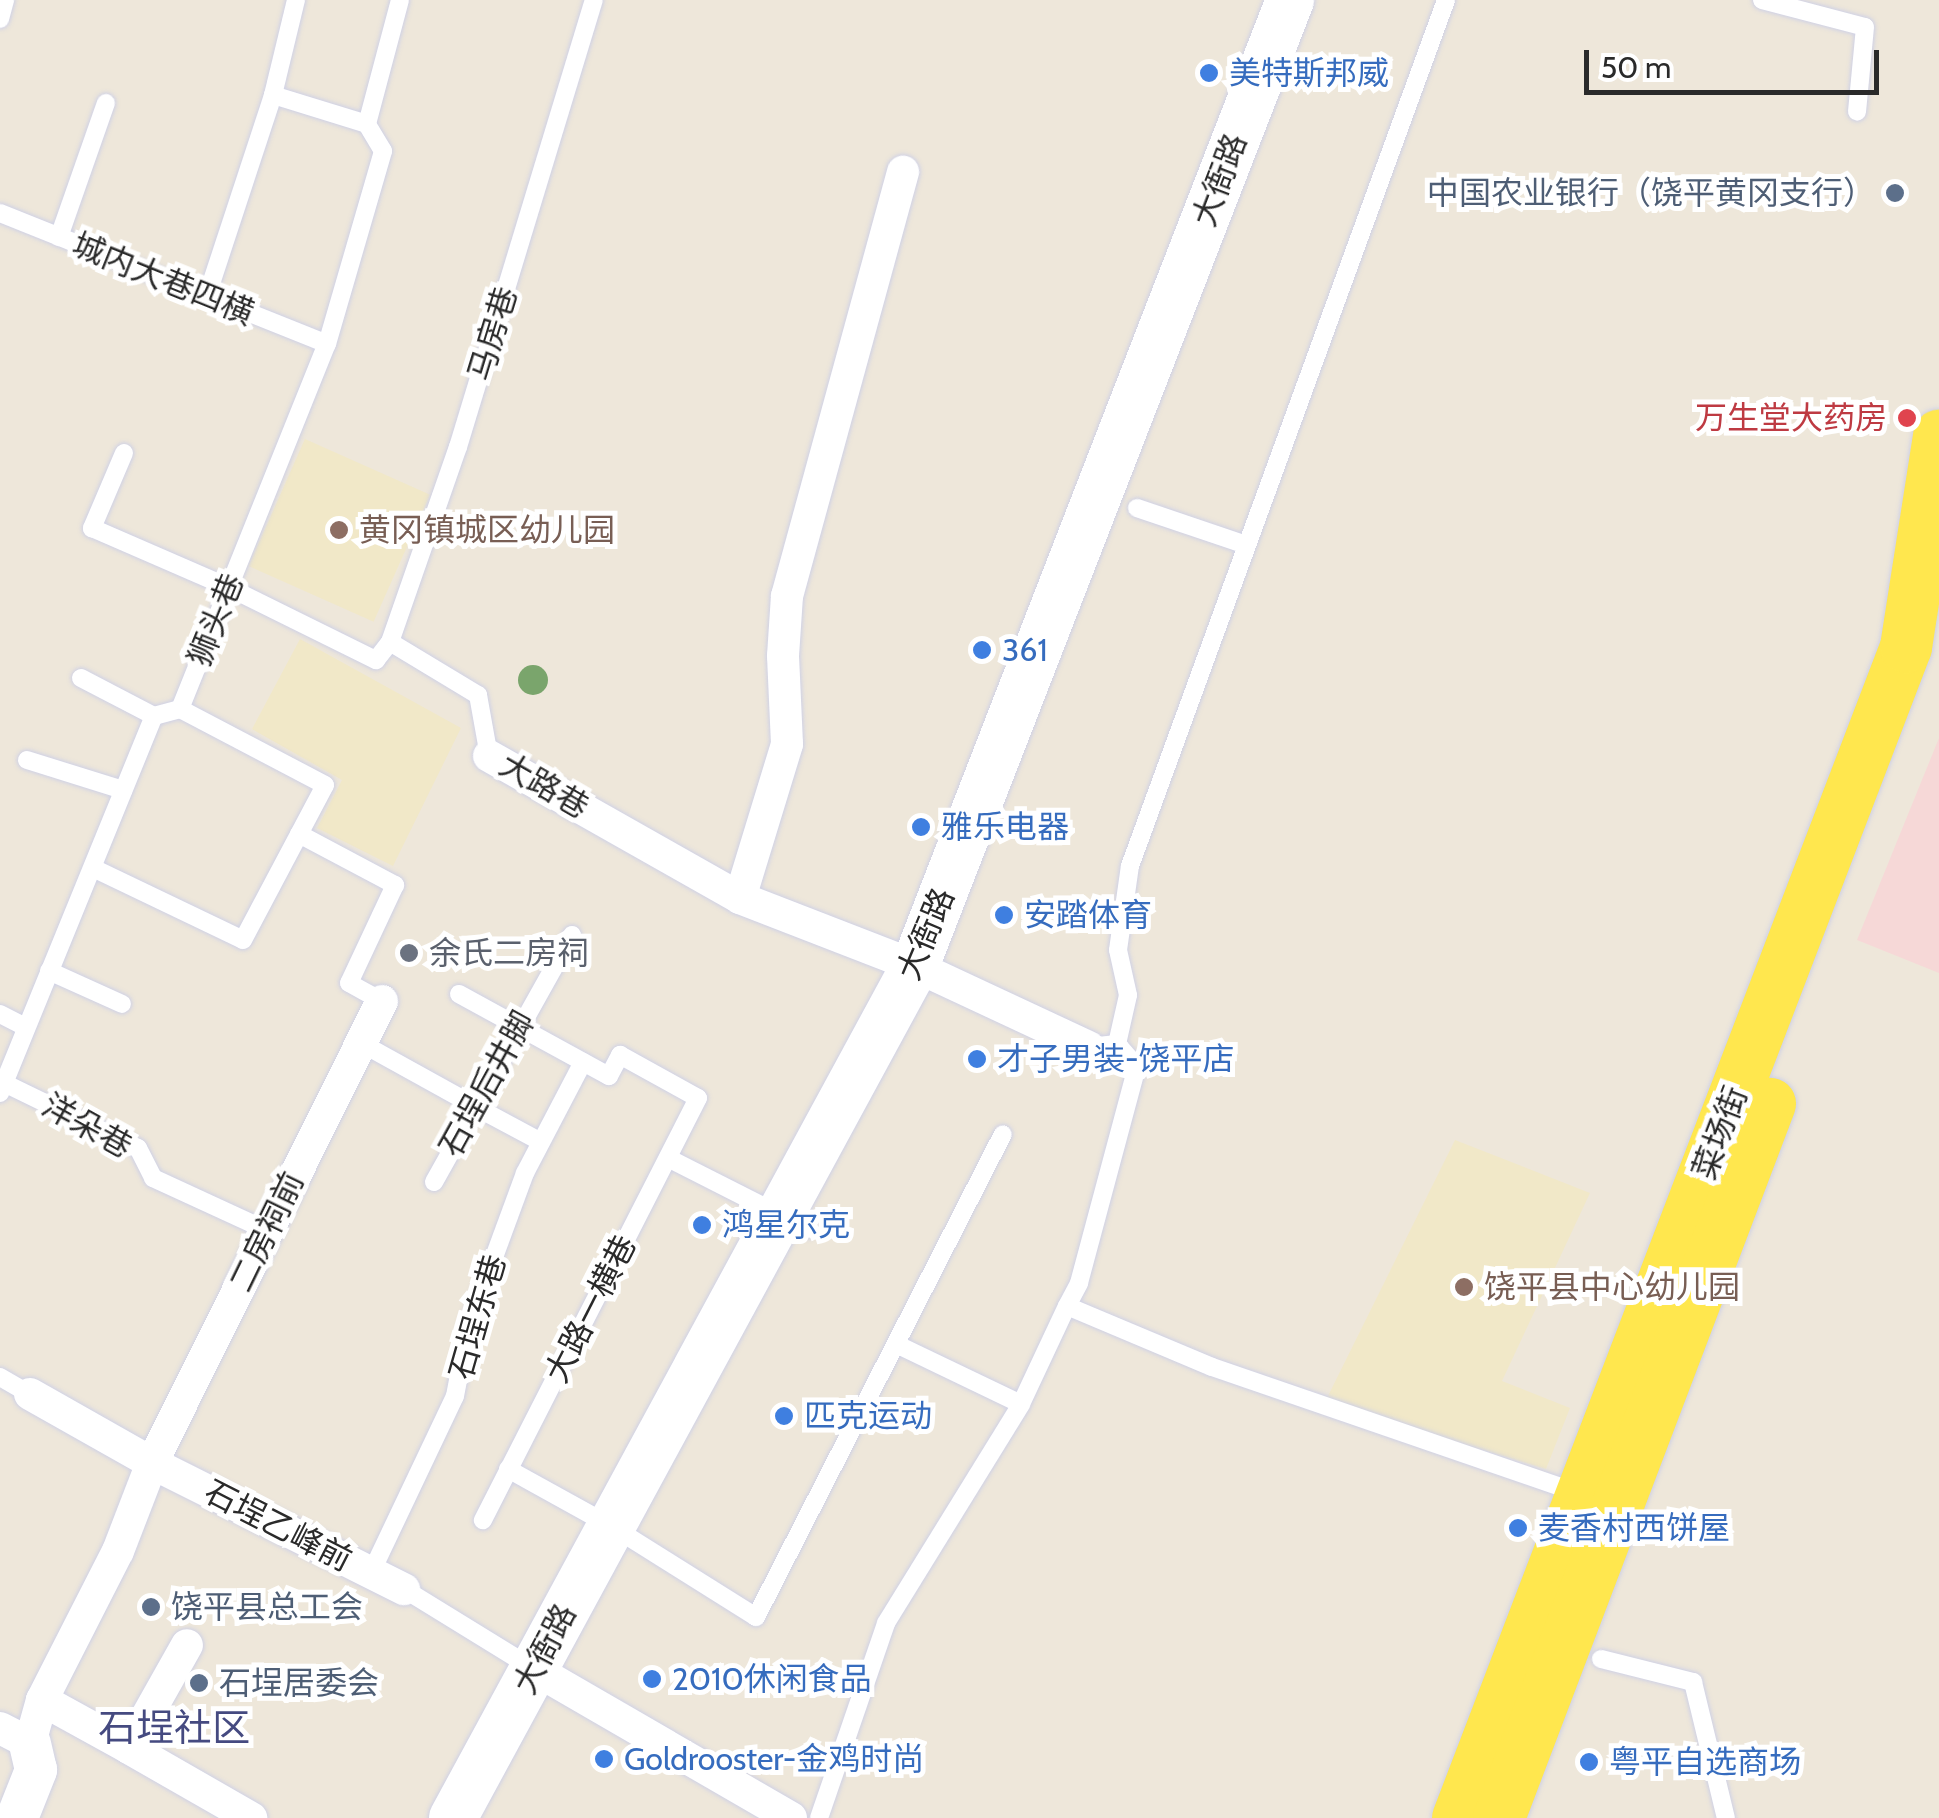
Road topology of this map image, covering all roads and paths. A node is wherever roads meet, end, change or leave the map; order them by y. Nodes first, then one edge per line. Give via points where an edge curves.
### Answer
1 (5, 0) edge
2 (296, 0) edge
3 (400, 0) edge
4 (594, 0) edge
5 (1290, 0) edge
6 (1446, 0) edge
7 (1762, 0) edge
8 (0, 19) edge
9 (274, 95) junction
10 (106, 103) dead end
11 (1857, 112) dead end
12 (367, 124) junction
13 (903, 172) dead end
14 (0, 213) edge
15 (60, 237) junction
16 (207, 296) junction
17 (327, 344) junction
18 (1939, 436) edge
19 (124, 453) dead end
20 (1137, 508) dead end
21 (1246, 545) junction
22 (230, 588) junction
23 (390, 642) junction
24 (1939, 659) edge
25 (81, 678) dead end
26 (180, 709) junction
27 (154, 716) junction
28 (489, 756) joint
29 (27, 760) dead end
30 (123, 790) junction
31 (298, 834) junction
32 (93, 868) junction
33 (740, 898) junction
34 (572, 935) dead end
35 (915, 966) junction
36 (49, 971) junction
37 (458, 994) dead end
38 (382, 1001) joint
39 (122, 1004) dead end
40 (0, 1014) edge
41 (517, 1026) junction
42 (25, 1027) junction
43 (361, 1043) junction
44 (1103, 1045) junction
45 (583, 1062) junction
46 (2, 1088) edge
47 (457, 1096) dead end
48 (474, 1106) junction
49 (1004, 1134) dead end
50 (541, 1142) junction
51 (668, 1158) junction
52 (434, 1182) dead end
53 (795, 1222) junction
54 (268, 1230) junction
55 (1067, 1306) junction
56 (898, 1345) junction
57 (0, 1377) edge
58 (30, 1394) joint
59 (1021, 1404) junction
60 (152, 1463) junction
61 (508, 1469) junction
62 (1582, 1494) junction
63 (483, 1520) dead end
64 (612, 1526) junction
65 (371, 1573) junction
66 (404, 1589) joint
67 (187, 1645) dead end
68 (1601, 1659) dead end
69 (534, 1669) junction
70 (42, 1700) junction
71 (15, 1735) edge
72 (129, 1748) junction
73 (754, 1809) edge
74 (17, 1818) edge
75 (251, 1818) edge
76 (453, 1818) edge
77 (791, 1818) edge
78 (818, 1818) edge
79 (1458, 1818) edge
80 (1500, 1818) edge
81 (1726, 1818) edge

1 - 8 lane
2 - 9 lane
3 - 12 lane
4 - 23 lane, 马房巷 via 458,447
5 - 35 main road, 大衙路
6 - 21 lane
7 - 11 lane via 1866,27
9 - 12 lane
9 - 16 lane
10 - 15 lane
12 - 17 lane, 狮头巷 via 383,151
13 - 33 street via 787,596 787,744
14 - 15 lane, 城内大巷四横
15 - 16 lane, 城内大巷四横
16 - 17 lane, 城内大巷四横
17 - 22 lane, 狮头巷
18 - 62 main road, 菜场街 via 1906,646
19 - 22 lane via 92,528
20 - 21 lane
21 - 44 lane via 1130,866 1118,950 1128,995
22 - 23 lane, 马房巷 via 376,660
22 - 26 lane, 狮头巷
23 - 28 lane, 大路巷 via 478,695
24 - 80 main road, 菜场街
25 - 27 lane
26 - 27 lane, 狮头巷
26 - 31 lane via 325,784
27 - 30 lane
28 - 33 street, 大路巷
29 - 30 lane
30 - 32 lane
31 - 32 lane via 243,940
31 - 38 lane via 395,885 349,983
32 - 36 lane
33 - 35 street, 大路巷
34 - 41 lane, 石埕后井脚
35 - 44 street, 大路巷
35 - 53 main road, 大衙路
36 - 39 lane
36 - 42 lane
37 - 41 lane
38 - 43 street, 二房祠前
40 - 42 lane
41 - 45 lane
41 - 48 lane, 石埕后井脚
42 - 46 lane
43 - 47 lane
43 - 54 street, 二房祠前
44 - 55 lane via 1136,1067
45 - 50 lane, 石埕东巷
45 - 51 lane, 大路一横巷 via 609,1076 620,1056 698,1098
46 - 54 lane, 洋朵巷 via 138,1148 153,1178
48 - 50 lane
48 - 52 lane, 石埕后井脚
49 - 56 lane
50 - 65 lane, 石埕东巷 via 468,1328 455,1396
51 - 53 lane
51 - 61 lane, 大路一横巷
53 - 64 main road, 大衙路
54 - 60 street, 二房祠前
55 - 59 lane
55 - 62 lane via 1212,1368
56 - 59 lane
56 - 64 lane via 756,1618
57 - 58 lane
58 - 60 street, 石埕乙峰前
59 - 78 lane via 886,1623
60 - 65 street, 石埕乙峰前
60 - 70 street, 二房祠前 via 118,1551
61 - 63 lane, 大路一横巷
61 - 64 lane
62 - 79 main road, 菜场街
64 - 69 main road, 大衙路
65 - 66 street, 石埕乙峰前
66 - 69 lane
67 - 72 street
68 - 81 lane via 1693,1682
69 - 73 street
69 - 76 main road, 大衙路
70 - 71 street, 二房祠前
70 - 72 street
71 - 74 street via 36,1770
72 - 75 street
73 - 77 street

